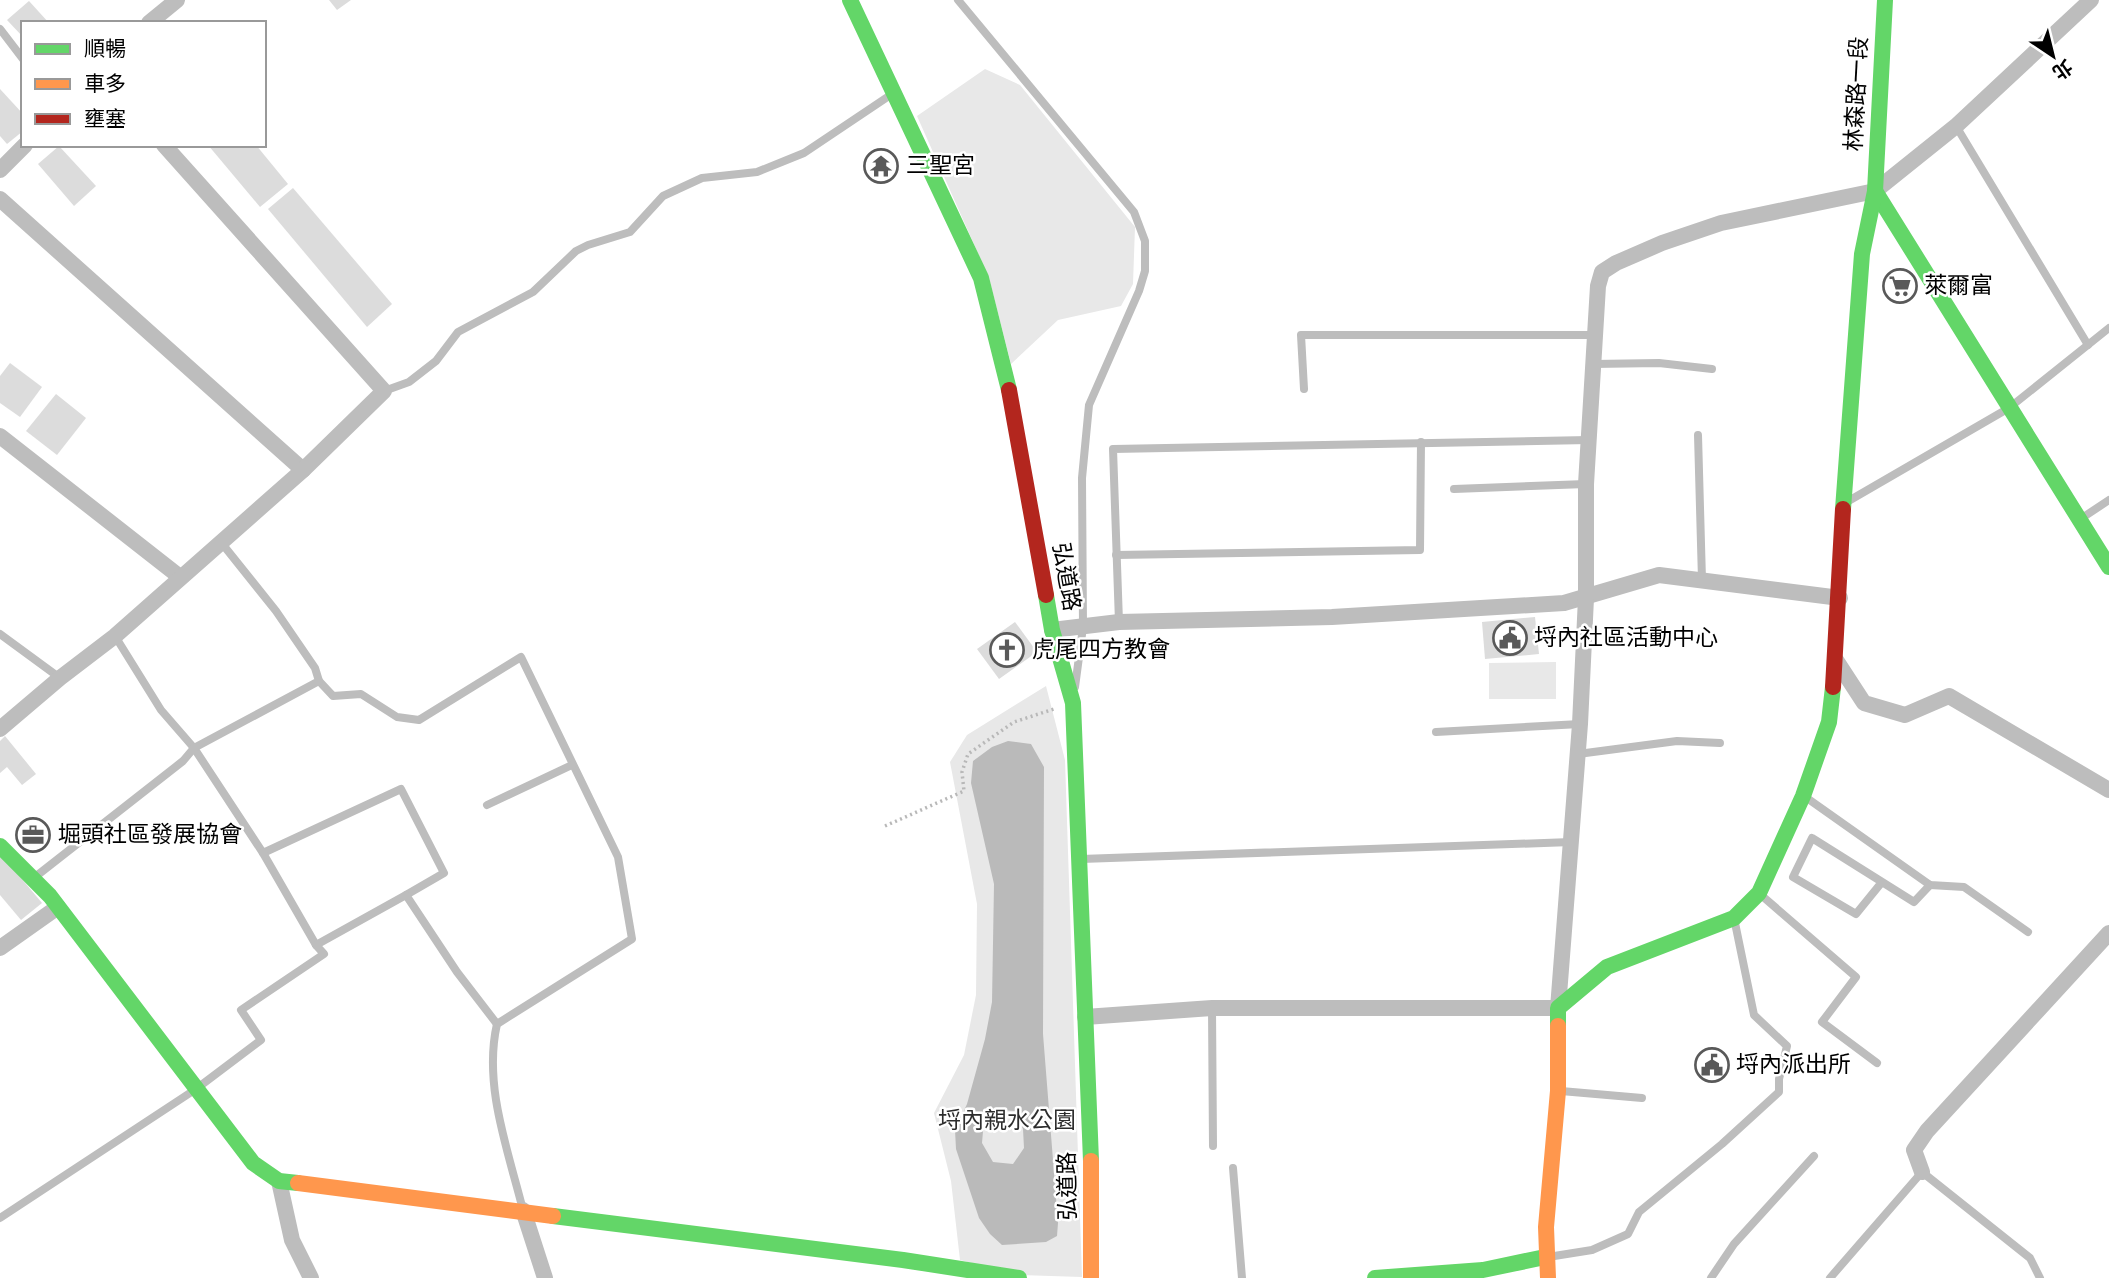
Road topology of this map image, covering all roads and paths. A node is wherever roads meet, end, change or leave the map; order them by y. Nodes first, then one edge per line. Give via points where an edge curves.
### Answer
1 (177, 0) edge
2 (850, 0) edge
3 (958, 0) edge
4 (1885, 0) edge
5 (2091, 0) edge
6 (151, 21) edge
7 (0, 29) edge
8 (21, 56) edge
9 (894, 93) junction
10 (1956, 126) junction
11 (23, 147) edge
12 (166, 147) edge
13 (0, 170) edge
14 (1875, 191) junction
15 (0, 198) edge
16 (2109, 328) edge
17 (1595, 335) junction
18 (2088, 345) junction
19 (1593, 364) junction
20 (1712, 369) dead end
21 (1304, 388) dead end
22 (384, 391) junction
23 (2009, 408) junction
24 (1698, 435) dead end
25 (0, 436) edge
26 (1589, 440) junction
27 (1421, 442) junction
28 (303, 470) junction
29 (1586, 484) junction
30 (1454, 489) dead end
31 (2109, 500) edge
32 (1843, 505) junction
33 (2080, 520) junction
34 (220, 541) junction
35 (1116, 555) junction
36 (2109, 567) edge
37 (180, 577) junction
38 (1702, 580) junction
39 (1586, 598) junction
40 (1840, 598) junction
41 (1119, 622) junction
42 (1083, 627) junction
43 (1052, 630) junction
44 (0, 634) edge
45 (115, 636) junction
46 (1836, 660) junction
47 (60, 678) junction
48 (319, 681) junction
49 (1073, 704) junction
50 (1580, 724) junction
51 (0, 729) edge
52 (1436, 732) dead end
53 (1720, 743) dead end
54 (194, 748) junction
55 (1578, 754) junction
56 (572, 765) junction
57 (2109, 790) edge
58 (1803, 796) junction
59 (487, 805) dead end
60 (885, 827) dead end
61 (1571, 842) junction
62 (0, 846) edge
63 (263, 853) junction
64 (1079, 860) junction
65 (33, 878) junction
66 (1882, 882) junction
67 (1930, 885) junction
68 (1759, 893) junction
69 (406, 895) junction
70 (58, 907) junction
71 (1734, 918) junction
72 (2028, 932) dead end
73 (2109, 933) edge
74 (316, 945) junction
75 (0, 948) edge
76 (1558, 1008) junction
77 (1212, 1009) junction
78 (1085, 1017) junction
79 (496, 1024) junction
80 (1877, 1063) dead end
81 (196, 1089) junction
82 (1558, 1091) junction
83 (1642, 1098) dead end
84 (1213, 1146) dead end
85 (1814, 1156) dead end
86 (1233, 1168) dead end
87 (1922, 1172) junction
88 (279, 1181) junction
89 (523, 1210) junction
90 (0, 1218) edge
91 (1545, 1257) junction
92 (311, 1278) edge
93 (545, 1278) edge
94 (1019, 1278) edge
95 (1091, 1278) edge
96 (1242, 1278) edge
97 (1375, 1278) edge
98 (1548, 1278) edge
99 (1711, 1278) edge
100 (1830, 1278) edge
101 (2040, 1278) edge

1 - 6 street
2 - 9 street, 弘道路
3 - 42 lane via 1134,212 1145,241 1145,271 1139,291 1089,405 1082,478
4 - 14 street, 林森路一段
5 - 10 street
7 - 8 lane
9 - 22 lane via 804,153 757,172 702,178 663,195 630,232 576,251 533,292 458,332 436,361 409,382
9 - 43 street, 弘道路 via 981,278 1013,404
10 - 14 street
10 - 18 lane
11 - 13 street
12 - 22 street
14 - 17 street via 1721,223 1616,263 1602,272
14 - 23 street
14 - 32 street, 林森路一段 via 1861,254
15 - 28 street
16 - 18 lane
17 - 19 street
17 - 21 lane via 1301,335
18 - 23 lane
19 - 20 lane via 1659,363
19 - 26 street
22 - 28 street
23 - 32 lane
23 - 33 street
24 - 38 lane
25 - 37 street
26 - 27 lane
26 - 29 street
27 - 35 lane via 1420,550
27 - 35 lane via 1113,449
28 - 34 street
29 - 30 lane
29 - 39 street
31 - 33 lane
32 - 40 street, 林森路一段
33 - 36 street
34 - 37 street
34 - 48 lane via 276,611
35 - 41 lane
37 - 45 street
38 - 39 street via 1659,575
38 - 40 street
39 - 41 street via 1332,617
39 - 50 street
40 - 46 street, 林森路一段
41 - 42 street
42 - 43 street
42 - 49 lane
43 - 49 street, 弘道路
44 - 47 lane
45 - 47 street
45 - 54 lane via 161,710
46 - 57 street via 1864,703 1905,715 1949,696
46 - 58 street, 林森路一段 via 1829,722
47 - 51 street
48 - 54 lane
48 - 56 lane via 333,696 360,694 397,717 419,720 521,657
49 - 60 path via 1014,722 968,754 962,772 964,791
49 - 64 street, 弘道路
50 - 52 lane
50 - 55 street
53 - 55 lane via 1677,741
54 - 63 lane
54 - 65 lane
55 - 61 street
56 - 59 lane
56 - 79 lane via 618,857 632,939
58 - 67 lane
58 - 68 street, 林森路一段
61 - 64 lane
61 - 76 street
62 - 65 street
63 - 69 lane via 401,789 444,873
63 - 74 lane
64 - 78 street, 弘道路
65 - 70 street
66 - 66 lane via 1812,838 1793,877 1856,914
66 - 67 lane via 1914,902
67 - 72 lane via 1964,887
68 - 71 street
68 - 80 lane via 1856,977 1822,1022
69 - 74 lane
69 - 79 lane
70 - 75 street
70 - 81 street
71 - 76 street via 1606,967
71 - 91 lane via 1754,1015 1787,1046 1779,1092 1639,1212 1628,1234 1592,1250
73 - 87 street via 1927,1131 1914,1150
74 - 81 lane via 324,954 241,1010 261,1040
76 - 77 street
76 - 82 street
77 - 78 street
77 - 84 lane
78 - 95 street, 弘道路
79 - 89 lane via 492,1083
81 - 88 street via 253,1163
81 - 90 lane
82 - 83 lane
82 - 91 street
85 - 99 lane via 1734,1244
86 - 96 lane
87 - 100 lane
87 - 101 lane via 2030,1258
88 - 89 street
88 - 92 street via 292,1240
89 - 93 street
89 - 94 street
91 - 97 street via 1482,1270
91 - 98 street

